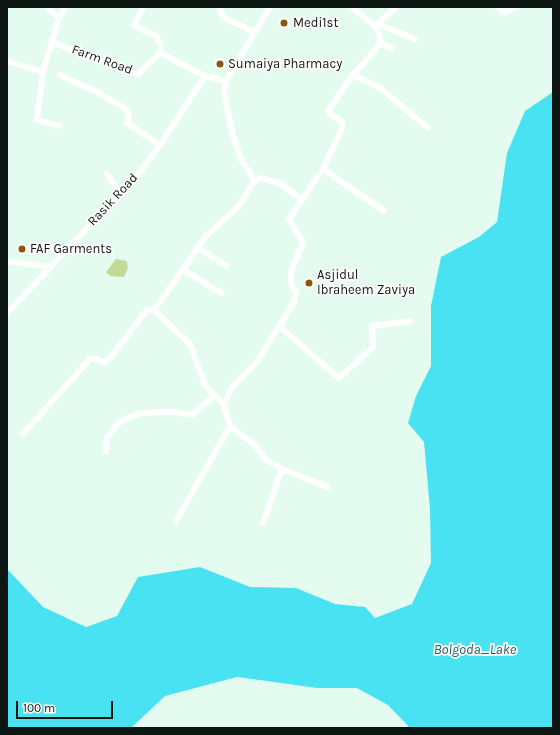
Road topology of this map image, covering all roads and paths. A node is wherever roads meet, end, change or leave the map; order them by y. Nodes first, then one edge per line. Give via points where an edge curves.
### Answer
1 (46, 7) edge
2 (66, 7) edge
3 (143, 7) edge
4 (219, 7) edge
5 (270, 7) edge
6 (351, 7) edge
7 (396, 7) edge
8 (498, 7) edge
9 (516, 7) edge
10 (59, 18) junction
11 (377, 25) junction
12 (254, 32) junction
13 (415, 39) dead end
14 (51, 42) junction
15 (380, 42) junction
16 (391, 48) dead end
17 (160, 53) junction
18 (7, 61) edge
19 (43, 72) junction
20 (353, 74) junction
21 (60, 75) dead end
22 (205, 76) junction
23 (226, 81) junction
24 (58, 126) dead end
25 (428, 128) dead end
26 (160, 145) junction
27 (323, 169) junction
28 (107, 174) dead end
29 (255, 182) junction
30 (121, 195) junction
31 (302, 200) junction
32 (384, 211) dead end
33 (197, 248) junction
34 (7, 260) edge
35 (226, 266) dead end
36 (52, 267) junction
37 (182, 269) junction
38 (221, 292) dead end
39 (154, 310) junction
40 (7, 313) edge
41 (410, 321) dead end
42 (280, 327) junction
43 (213, 396) junction
44 (224, 405) junction
45 (230, 426) junction
46 (23, 434) dead end
47 (106, 451) dead end
48 (282, 469) junction
49 (328, 487) dead end
50 (176, 521) dead end
51 (263, 523) dead end

1 - 10 street
2 - 10 street
3 - 17 street via 134,26 156,36 162,45
4 - 12 street via 222,17
5 - 12 street
6 - 11 street
7 - 11 street
8 - 9 street via 504,12
10 - 14 street
11 - 13 street
11 - 15 street
12 - 23 street
14 - 17 street, Farm Road via 138,74
14 - 19 street
15 - 16 street
15 - 20 street
17 - 22 street
18 - 19 street
19 - 24 street via 37,120
20 - 25 street via 380,88
20 - 27 street via 329,109 330,114 342,122 342,129
21 - 26 street via 126,109 127,123
22 - 23 street
22 - 26 street, Rasik Road
23 - 29 street via 224,94 234,139 242,160
26 - 30 street, Rasik Road
27 - 31 street
27 - 32 street
28 - 30 street
29 - 31 street via 261,178 279,183
29 - 33 street via 238,207 206,235
30 - 36 street, Rasik Road
31 - 42 street via 289,219 302,243 291,272 295,298
33 - 35 street
33 - 37 street
34 - 36 street
36 - 40 street, Rasik Road
37 - 38 street
37 - 39 street
39 - 43 street via 190,344 205,385
39 - 46 street via 147,310 110,358 104,362 93,358 89,360
41 - 42 street via 372,326 373,347 339,378
42 - 44 street via 256,362 233,386
43 - 44 street
43 - 47 street via 192,415 176,412 142,413 130,417 117,424 107,438
44 - 45 street
45 - 48 street via 255,445 265,459
45 - 50 street
48 - 49 street
48 - 51 street

